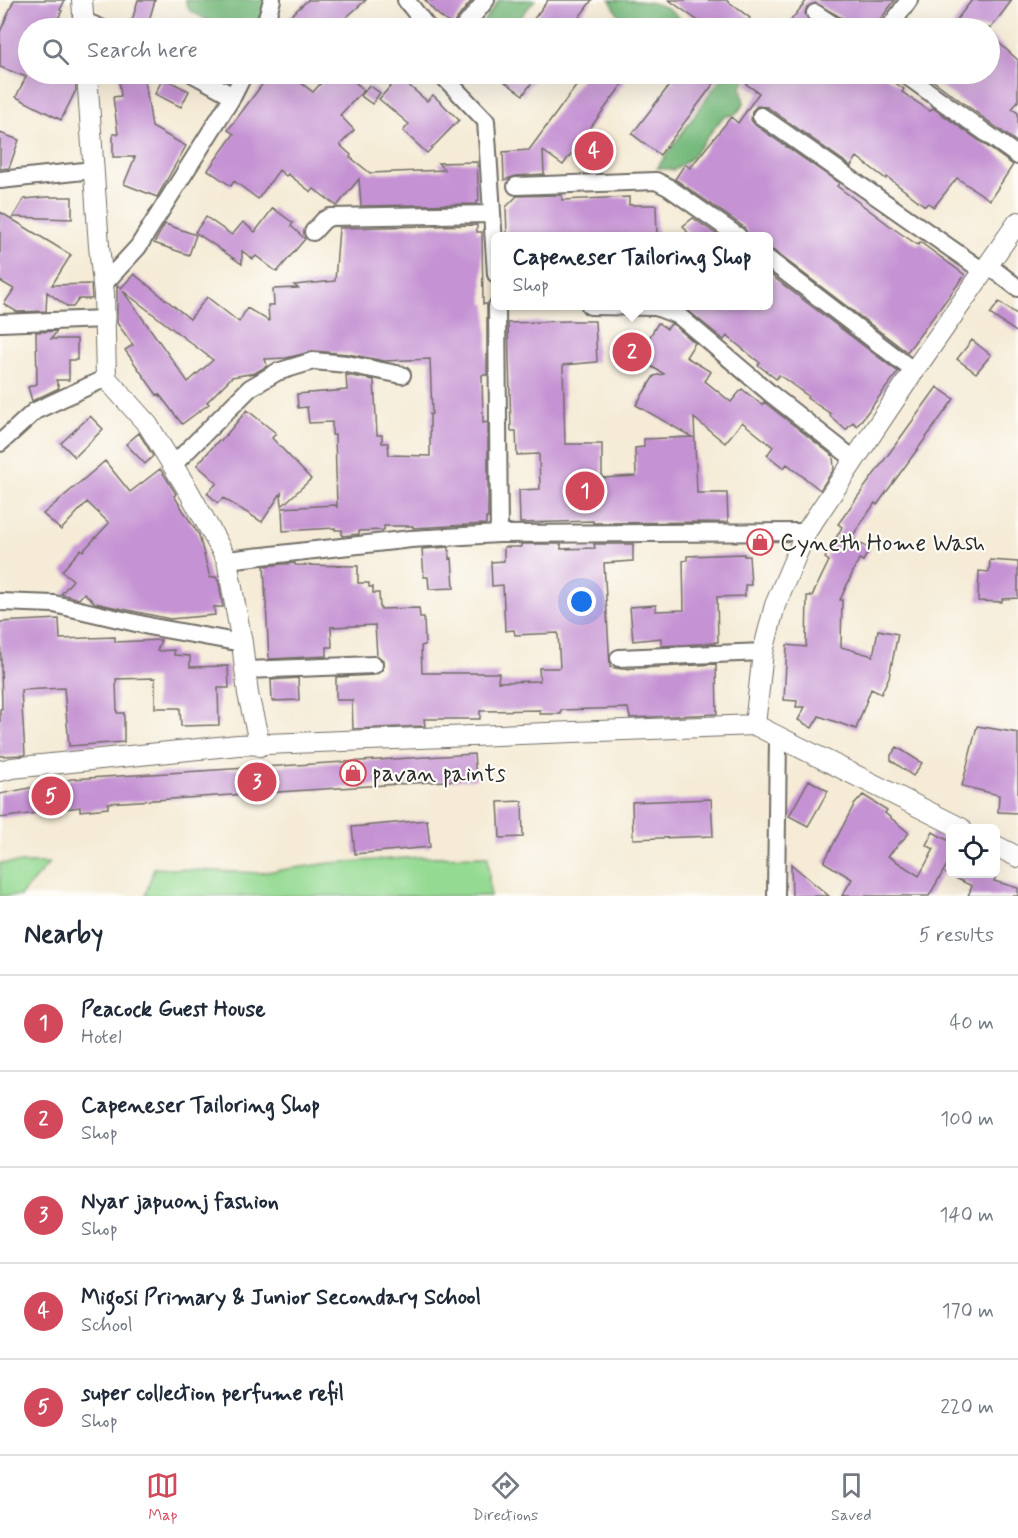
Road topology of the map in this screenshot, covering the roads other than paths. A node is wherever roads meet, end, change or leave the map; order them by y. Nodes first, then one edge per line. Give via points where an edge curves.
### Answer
1 (82, 0) edge
2 (272, 0) edge
3 (406, 0) edge
4 (486, 0) edge
5 (909, 0) edge
6 (815, 14) dead end
7 (88, 18) edge
8 (267, 18) edge
9 (420, 18) edge
10 (471, 18) edge
11 (822, 18) edge
12 (896, 18) edge
13 (88, 84) edge
14 (211, 84) edge
15 (239, 84) edge
16 (451, 84) edge
17 (918, 84) edge
18 (233, 96) junction
19 (761, 116) dead end
20 (1018, 156) edge
21 (93, 170) junction
22 (0, 180) edge
23 (516, 186) dead end
24 (491, 214) junction
25 (1018, 222) edge
26 (314, 232) dead end
27 (492, 232) edge
28 (731, 232) edge
29 (773, 263) edge
30 (985, 268) junction
31 (103, 285) junction
32 (1018, 288) edge
33 (498, 310) edge
34 (664, 310) edge
35 (105, 319) junction
36 (0, 322) edge
37 (914, 371) junction
38 (402, 375) dead end
39 (106, 378) junction
40 (0, 443) edge
41 (855, 460) junction
42 (172, 465) junction
43 (806, 532) junction
44 (499, 534) junction
45 (227, 560) junction
46 (0, 602) edge
47 (242, 643) junction
48 (763, 652) junction
49 (619, 658) dead end
50 (374, 665) dead end
51 (246, 670) junction
52 (755, 725) junction
53 (778, 737) junction
54 (260, 746) junction
55 (0, 771) edge
56 (953, 824) edge
57 (1000, 848) edge
58 (1018, 857) edge
59 (776, 896) edge

1 - 7 street
2 - 8 street
3 - 9 street
4 - 10 street
5 - 12 street
6 - 11 street
13 - 21 street
14 - 18 street
15 - 18 street
16 - 24 street via 486,121
17 - 20 street
18 - 31 street via 138,247
19 - 30 street
21 - 22 street
21 - 31 street
23 - 28 street via 656,181
24 - 26 street via 330,217
24 - 27 street
25 - 30 street
29 - 37 street
30 - 32 street
30 - 37 street
31 - 35 street
33 - 44 street
34 - 41 street via 679,316
35 - 36 street
35 - 39 street
37 - 41 street
38 - 42 street via 348,364 313,362 277,372 250,388
39 - 40 street via 35,411
39 - 42 street via 148,425
41 - 43 street
42 - 45 street
43 - 44 street
43 - 48 street via 775,605
44 - 45 street via 411,539
45 - 47 street
46 - 47 street via 54,604
47 - 51 street
48 - 49 street
48 - 52 street
50 - 51 street
51 - 54 street
52 - 53 street
52 - 54 street
53 - 56 street
53 - 59 street
54 - 55 street via 211,747
57 - 58 street

